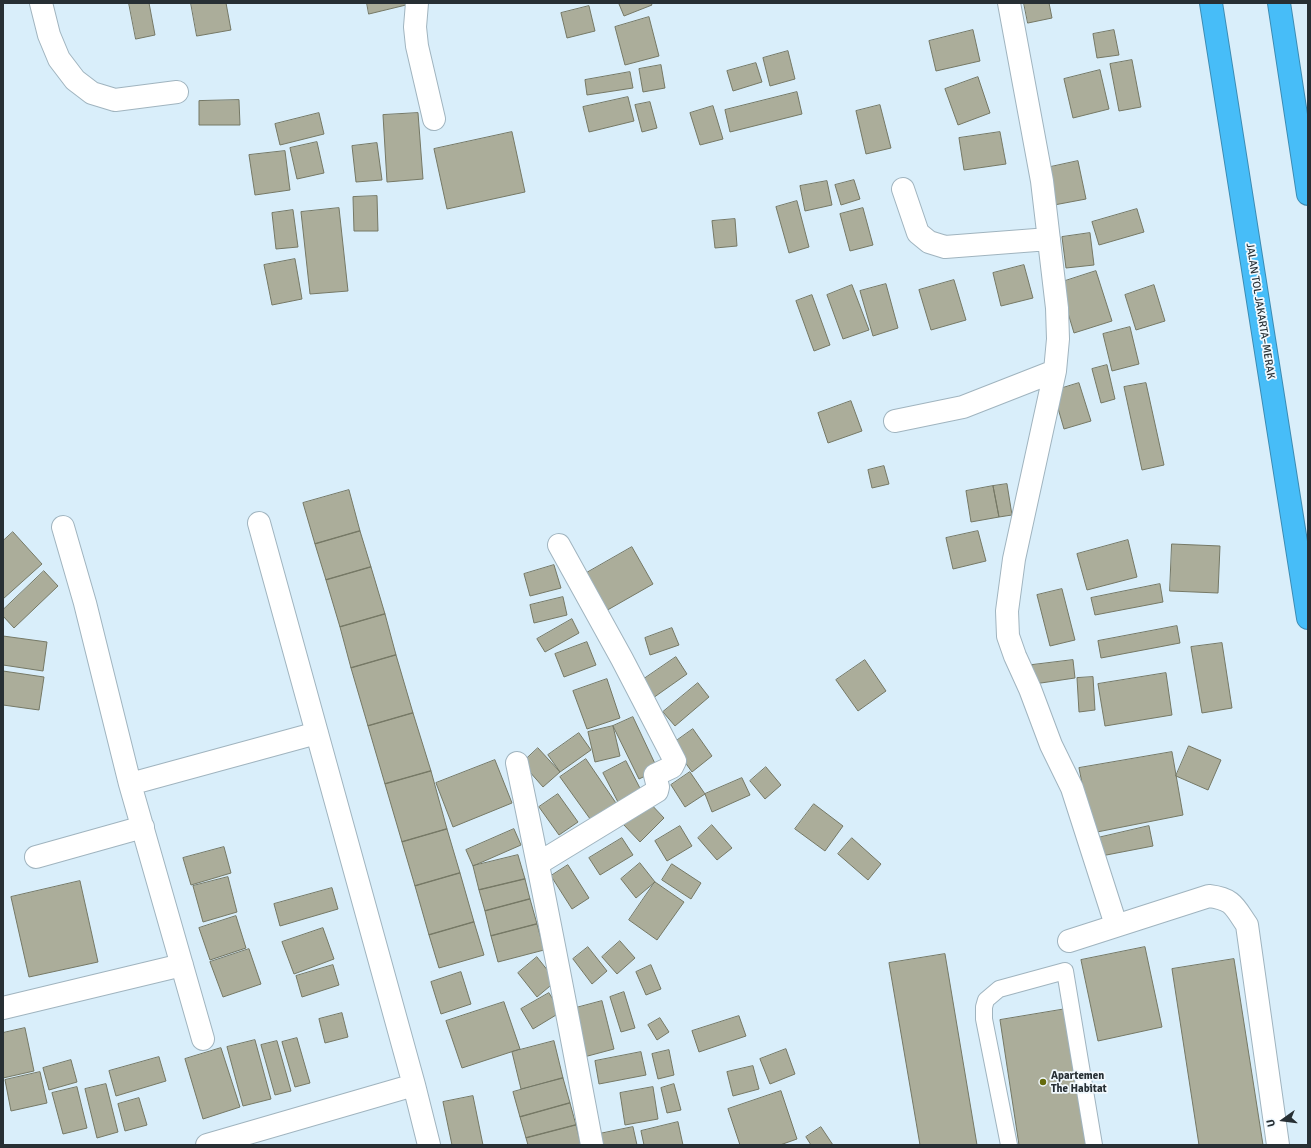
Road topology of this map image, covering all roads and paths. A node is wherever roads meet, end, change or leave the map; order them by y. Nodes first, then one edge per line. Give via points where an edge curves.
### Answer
1 (41, 3) edge
2 (417, 3) edge
3 (1009, 3) edge
4 (1211, 3) edge
5 (1279, 3) edge
6 (177, 92) dead end
7 (434, 119) dead end
8 (903, 189) dead end
9 (1308, 194) edge
10 (1049, 239) junction
11 (1056, 371) junction
12 (895, 421) dead end
13 (259, 524) dead end
14 (63, 527) dead end
15 (559, 545) dead end
16 (1308, 618) edge
17 (317, 733) junction
18 (517, 763) dead end
19 (130, 784) junction
20 (142, 827) junction
21 (36, 857) dead end
22 (539, 863) junction
23 (1116, 925) junction
24 (1069, 941) dead end
25 (182, 965) junction
26 (3, 1008) edge
27 (203, 1039) dead end
28 (414, 1085) junction
29 (207, 1145) edge
30 (429, 1145) edge
31 (592, 1145) edge
32 (1009, 1145) edge
33 (1094, 1145) edge
34 (1278, 1145) edge

1 - 6 street via 48,35 59,59 75,80 92,94 115,100
2 - 7 street via 417,46
3 - 10 street via 1042,181
4 - 16 highway, JALAN TOL JAKARTA–MERAK
5 - 9 highway
8 - 10 street via 918,233 929,242 944,247
10 - 11 street via 1057,308
11 - 12 street via 963,407
11 - 23 street via 1014,558 1007,611 1008,636 1072,788
13 - 17 street
14 - 19 street via 85,603
15 - 22 street via 675,761 672,767 655,775 657,791
17 - 19 street
17 - 28 street
18 - 22 street
19 - 20 street
20 - 21 street
20 - 25 street
22 - 31 street
23 - 24 street
23 - 34 street via 1209,896 1223,898 1235,907 1247,925
25 - 26 street
25 - 27 street
28 - 29 street
28 - 30 street
32 - 33 lane via 984,1019 986,1000 999,989 1065,970

